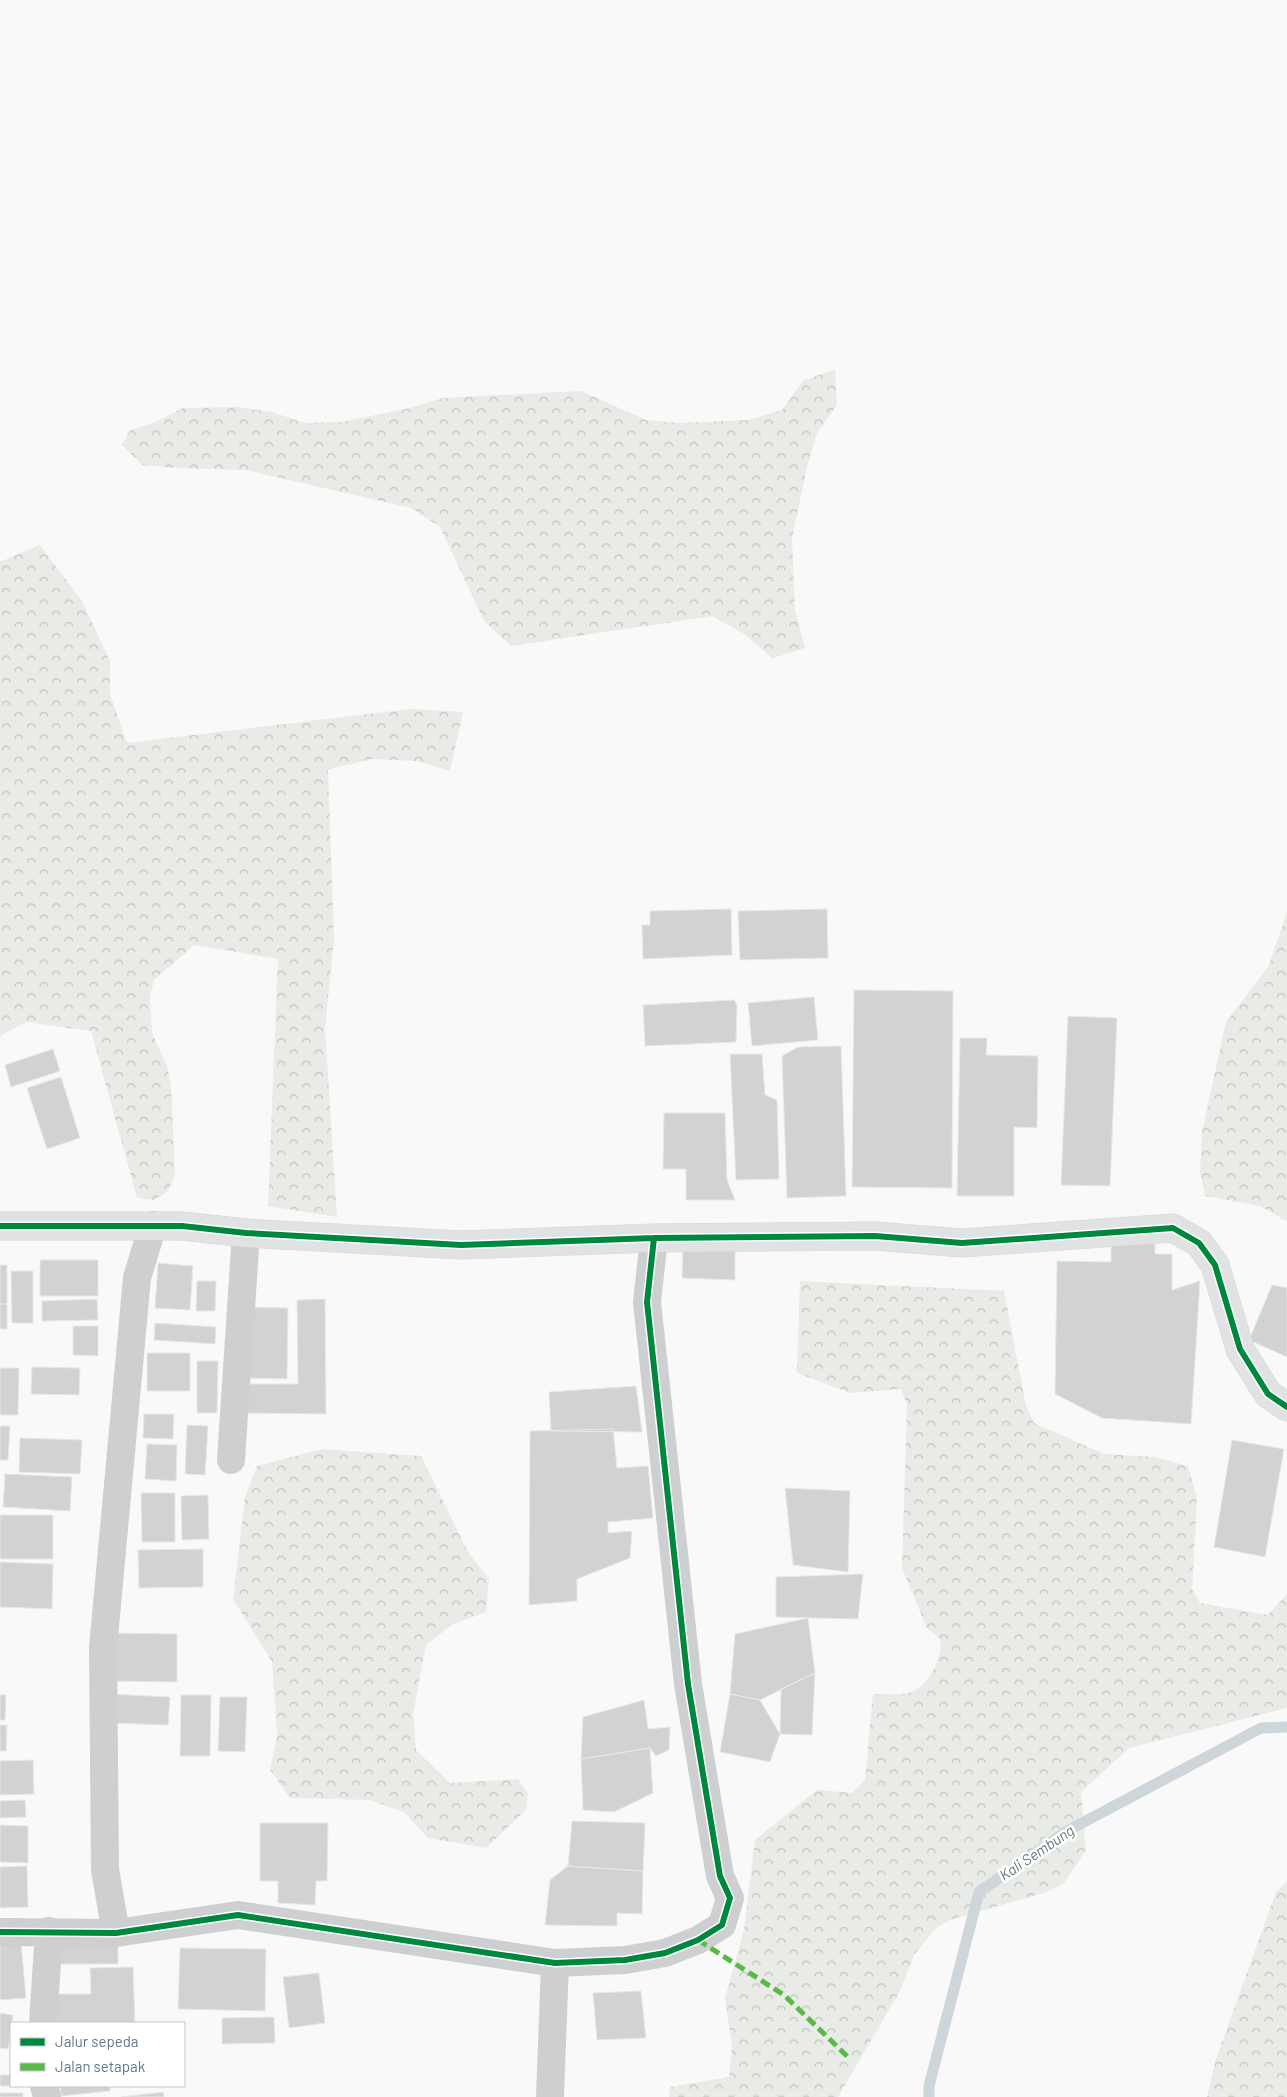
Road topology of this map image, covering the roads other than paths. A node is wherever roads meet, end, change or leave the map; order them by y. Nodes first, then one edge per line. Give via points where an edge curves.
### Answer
1 (153, 1225) junction
2 (0, 1226) edge
3 (246, 1233) junction
4 (654, 1238) junction
5 (1287, 1407) edge
6 (231, 1460) dead end
7 (49, 1931) junction
8 (0, 1932) edge
9 (116, 1933) junction
10 (555, 1963) junction
11 (43, 2022) edge
12 (550, 2097) edge

1 - 2 street
1 - 3 street
1 - 9 street via 137,1278 103,1648 105,1870
3 - 4 street via 461,1244
3 - 6 street
4 - 5 street via 875,1236 962,1243 1173,1228 1199,1243 1215,1265 1240,1350 1268,1394
4 - 10 street via 647,1302 688,1684 720,1876 730,1898 722,1925 698,1940 665,1953 625,1960
7 - 8 street
7 - 9 street
7 - 11 street
9 - 10 street via 238,1915
10 - 12 street

